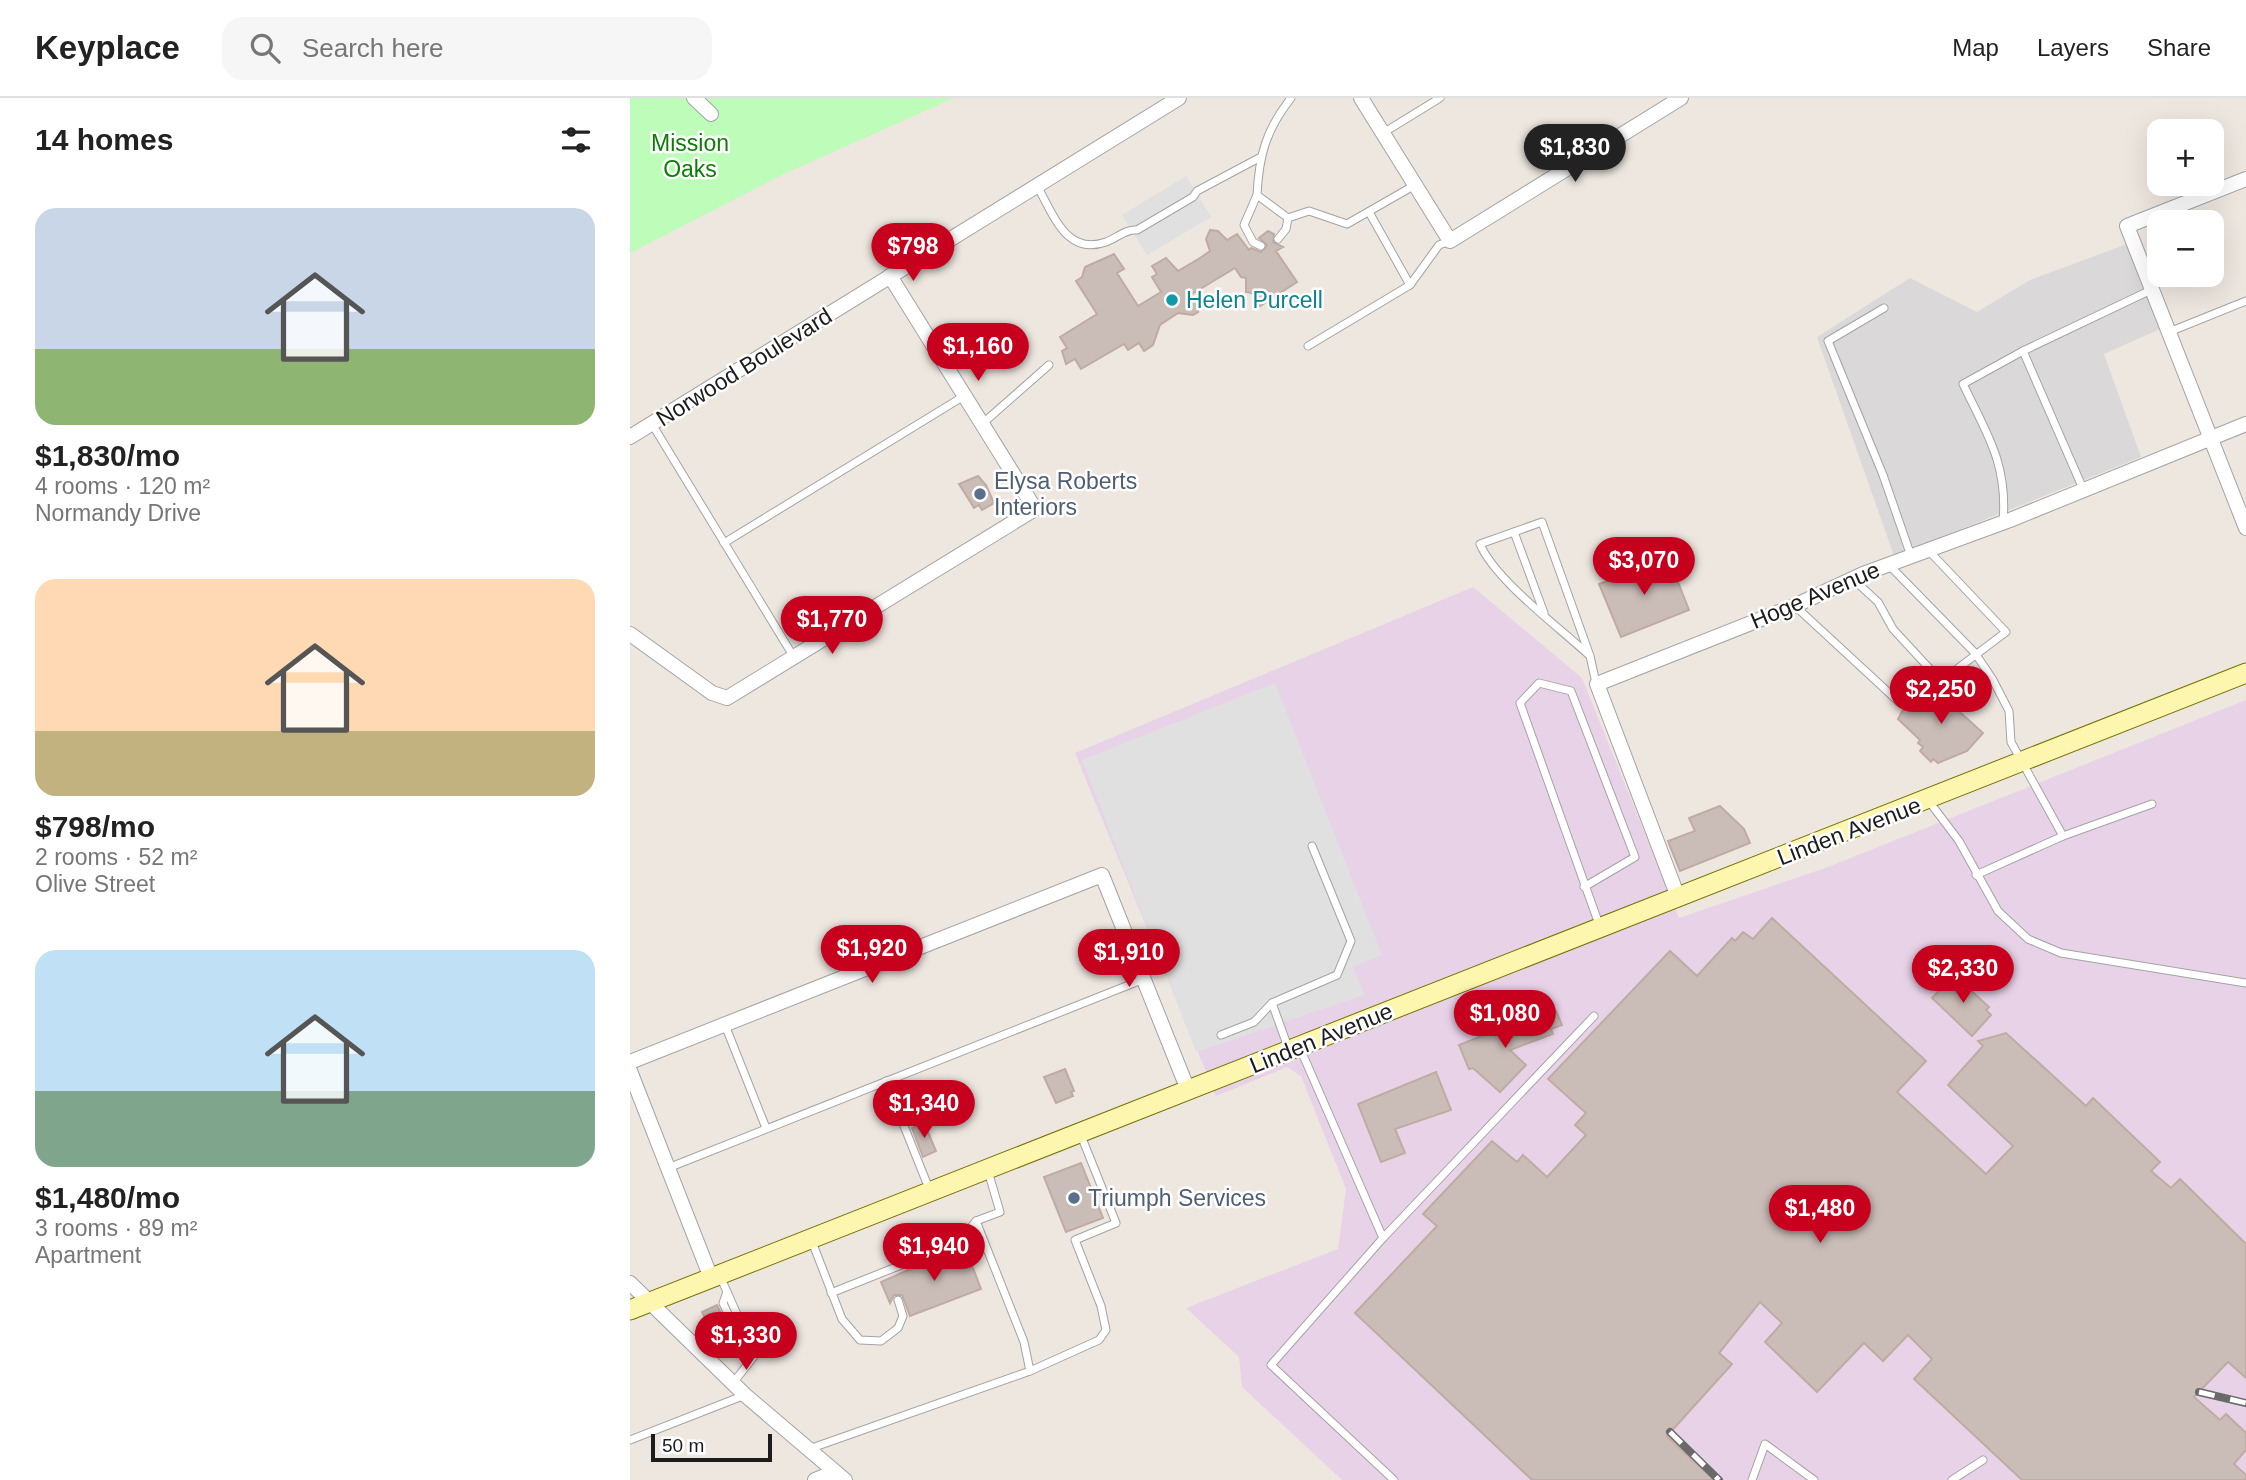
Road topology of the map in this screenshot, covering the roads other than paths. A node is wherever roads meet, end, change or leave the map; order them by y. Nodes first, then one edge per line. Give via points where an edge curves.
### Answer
1 (694, 98) edge
2 (1178, 98) edge
3 (1291, 98) edge
4 (1361, 98) edge
5 (1440, 98) edge
6 (1681, 98) edge
7 (710, 114) dead end
8 (1382, 134) junction
9 (1259, 158) junction
10 (2246, 179) edge
11 (1415, 185) junction
12 (1037, 186) junction
13 (1257, 195) junction
14 (1369, 212) junction
15 (1289, 218) junction
16 (1278, 239) dead end
17 (1450, 241) junction
18 (1261, 246) dead end
19 (890, 276) junction
20 (1410, 285) junction
21 (2151, 290) junction
22 (2246, 301) edge
23 (1884, 308) dead end
24 (2168, 333) junction
25 (1307, 346) dead end
26 (2023, 351) junction
27 (1049, 365) dead end
28 (964, 396) junction
29 (652, 424) junction
30 (982, 424) junction
31 (2246, 424) edge
32 (630, 437) edge
33 (2210, 438) junction
34 (2084, 491) junction
35 (2003, 522) junction
36 (2246, 528) edge
37 (1514, 532) junction
38 (724, 543) junction
39 (1928, 550) junction
40 (1911, 556) junction
41 (1888, 564) junction
42 (1854, 580) junction
43 (1794, 606) junction
44 (1545, 613) junction
45 (630, 634) edge
46 (1975, 653) junction
47 (1591, 656) junction
48 (795, 659) junction
49 (2246, 673) edge
50 (1941, 681) junction
51 (1597, 684) junction
52 (2022, 761) junction
53 (1927, 800) junction
54 (2152, 804) dead end
55 (2063, 836) junction
56 (1312, 846) dead end
57 (1976, 875) junction
58 (1584, 887) junction
59 (1678, 897) junction
60 (1600, 928) junction
61 (1143, 979) junction
62 (2246, 983) edge
63 (1272, 1003) junction
64 (1594, 1016) dead end
65 (724, 1024) junction
66 (1221, 1035) dead end
67 (1294, 1048) junction
68 (630, 1062) edge
69 (630, 1071) edge
70 (886, 1081) junction
71 (1188, 1090) junction
72 (913, 1098) dead end
73 (895, 1105) junction
74 (766, 1128) junction
75 (1080, 1133) junction
76 (668, 1168) junction
77 (987, 1169) junction
78 (930, 1191) junction
79 (976, 1221) junction
80 (810, 1238) junction
81 (1383, 1238) junction
82 (886, 1270) junction
83 (889, 1279) dead end
84 (719, 1282) junction
85 (630, 1283) edge
86 (831, 1293) junction
87 (898, 1300) dead end
88 (649, 1302) junction
89 (630, 1310) edge
90 (1030, 1371) junction
91 (733, 1383) junction
92 (745, 1395) junction
93 (630, 1440) edge
94 (808, 1449) junction
95 (1983, 1460) dead end
96 (840, 1476) edge
97 (816, 1480) edge
98 (1394, 1480) edge
99 (1752, 1480) edge
100 (1814, 1480) edge
101 (1952, 1480) edge

1 - 7 street
2 - 12 street, Norwood Boulevard
3 - 9 lane
4 - 8 street
5 - 8 lane
6 - 17 street
8 - 11 street
9 - 12 lane via 1137,230 1091,246 1073,242 1066,235
9 - 13 lane
10 - 21 street via 2127,226
11 - 14 lane
11 - 17 street
12 - 19 street, Norwood Boulevard
13 - 15 lane
13 - 18 lane via 1244,225 1253,242
14 - 15 lane via 1346,224 1309,211
14 - 20 lane
15 - 16 lane
17 - 20 lane via 1439,245
19 - 28 street
19 - 29 street, Norwood Boulevard
20 - 25 lane
21 - 24 street
21 - 26 lane
22 - 24 lane
23 - 40 lane via 1828,341
24 - 33 street
26 - 34 lane
26 - 35 lane via 1963,384 2004,479
27 - 30 lane
28 - 30 street
28 - 38 lane
29 - 32 street, Norwood Boulevard
29 - 38 lane
30 - 48 street via 1035,509
31 - 33 street, Hoge Avenue
33 - 34 street, Hoge Avenue
33 - 36 street
34 - 35 street, Hoge Avenue
35 - 39 street, Hoge Avenue
37 - 44 lane
37 - 44 lane via 1480,544 1485,556
37 - 47 lane via 1542,522
38 - 48 lane
39 - 40 street, Hoge Avenue
39 - 46 lane via 2006,632
40 - 41 street, Hoge Avenue
41 - 42 street, Hoge Avenue
41 - 46 lane
42 - 43 street, Hoge Avenue
42 - 50 lane via 1878,602 1893,629
43 - 50 lane via 1900,703
43 - 51 street, Hoge Avenue
44 - 47 lane
45 - 48 street via 712,693 727,698
46 - 50 lane
46 - 52 lane via 2010,711 2011,742
47 - 51 lane
49 - 52 street, Linden Avenue
51 - 59 street
52 - 53 street, Linden Avenue
52 - 55 lane
53 - 57 lane via 1959,841
53 - 59 street, Linden Avenue
54 - 55 lane
55 - 57 lane
56 - 63 lane via 1351,941 1338,975
57 - 62 lane via 1998,911 2028,939 2060,953
58 - 58 lane via 1521,703 1539,683 1571,691 1635,857
58 - 60 lane
59 - 60 street, Linden Avenue
60 - 67 street, Linden Avenue
61 - 65 street via 1102,875
61 - 70 lane
61 - 71 street
63 - 66 lane via 1254,1022
63 - 67 lane
64 - 81 lane
65 - 68 street
65 - 74 lane
67 - 71 street, Linden Avenue
67 - 81 lane
69 - 76 street
70 - 73 lane
70 - 74 lane
71 - 75 street, Linden Avenue
72 - 73 lane
73 - 78 lane
74 - 76 lane
75 - 77 street, Linden Avenue
75 - 90 lane via 1116,1223 1074,1240 1101,1306 1105,1330 1098,1340
76 - 84 street
77 - 78 street, Linden Avenue
77 - 79 lane via 1000,1212
78 - 80 street, Linden Avenue
79 - 82 lane via 959,1242
79 - 90 lane via 1024,1342
80 - 84 street, Linden Avenue
80 - 86 lane
81 - 98 lane via 1271,1365
82 - 83 lane
82 - 86 lane
84 - 88 street, Linden Avenue
84 - 91 lane via 755,1355
85 - 88 street
86 - 87 lane via 851,1333 869,1341 881,1341 898,1328 903,1316
88 - 89 street, Linden Avenue
88 - 91 street
90 - 94 lane
91 - 92 street
92 - 93 lane
92 - 94 street
94 - 96 street
95 - 101 lane
96 - 97 street
99 - 100 lane via 1765,1444

